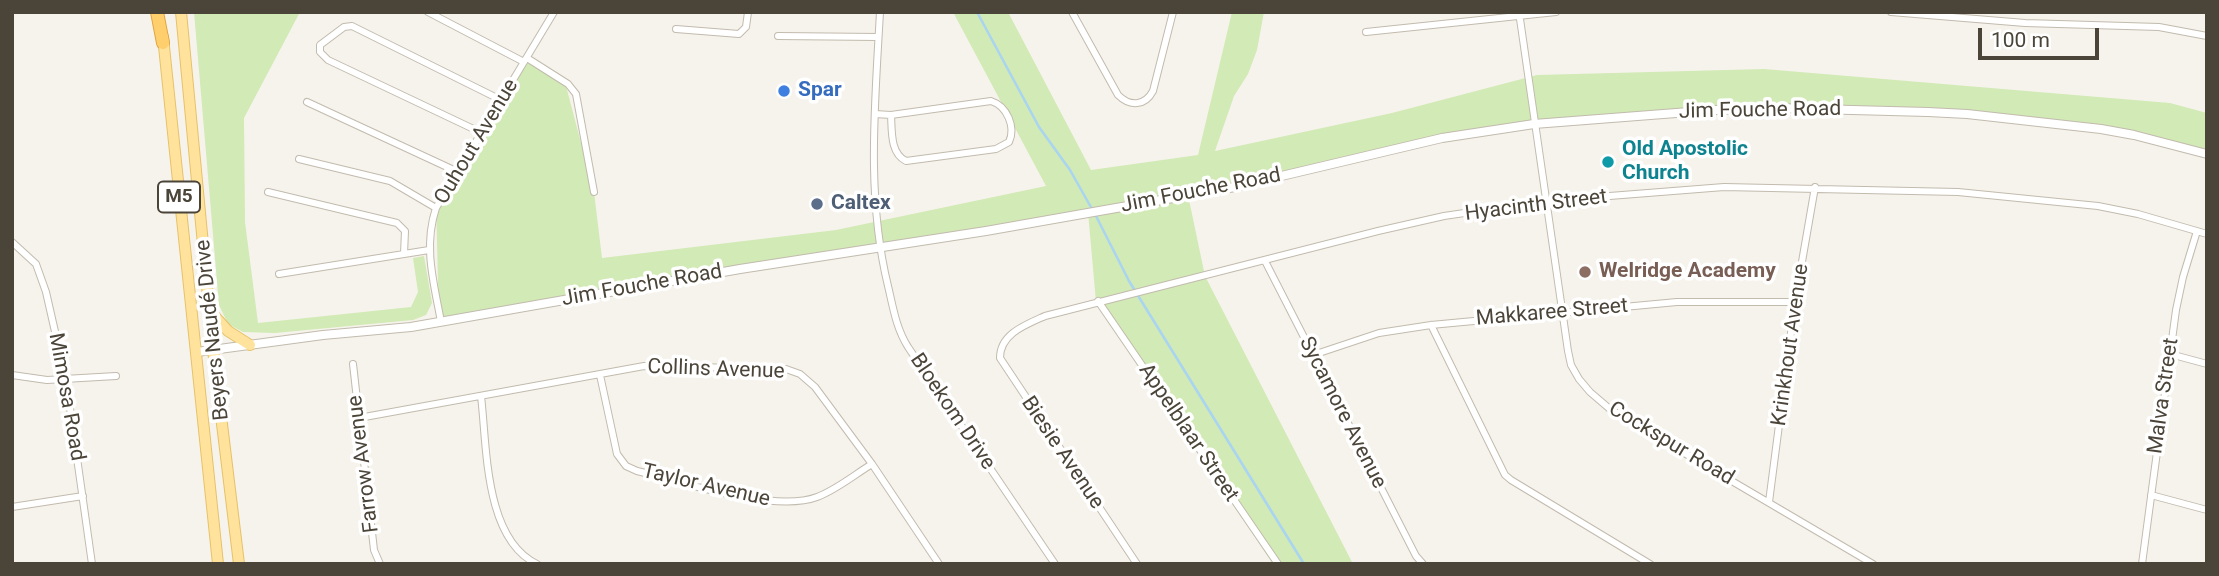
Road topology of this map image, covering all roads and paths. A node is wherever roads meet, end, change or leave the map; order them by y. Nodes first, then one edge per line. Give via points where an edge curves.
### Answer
1 (159, 12) edge
2 (181, 12) edge
3 (428, 12) edge
4 (554, 12) edge
5 (748, 12) edge
6 (880, 12) edge
7 (1072, 12) edge
8 (1173, 12) edge
9 (1556, 12) edge
10 (1891, 12) edge
11 (1519, 13) edge
12 (1950, 15) edge
13 (676, 29) dead end
14 (1366, 32) dead end
15 (778, 36) dead end
16 (2207, 36) edge
17 (878, 37) junction
18 (163, 43) joint
19 (525, 60) junction
20 (501, 100) junction
21 (307, 102) dead end
22 (874, 114) junction
23 (891, 114) junction
24 (1534, 124) junction
25 (482, 133) junction
26 (2207, 155) edge
27 (299, 159) dead end
28 (458, 172) junction
29 (1815, 187) junction
30 (268, 191) dead end
31 (594, 192) dead end
32 (1546, 201) junction
33 (436, 208) junction
34 (2197, 231) junction
35 (2207, 234) edge
36 (12, 242) edge
37 (878, 247) junction
38 (429, 250) junction
39 (404, 254) junction
40 (1265, 261) junction
41 (279, 274) dead end
42 (1098, 301) junction
43 (1795, 302) junction
44 (211, 312) junction
45 (1560, 312) junction
46 (441, 322) junction
47 (1431, 325) junction
48 (1005, 340) joint
49 (250, 345) junction
50 (214, 350) junction
51 (197, 352) junction
52 (2170, 354) junction
53 (1312, 355) junction
54 (353, 364) dead end
55 (2207, 365) edge
56 (600, 375) junction
57 (12, 376) edge
58 (116, 376) dead end
59 (66, 380) junction
60 (481, 396) junction
61 (359, 418) junction
62 (872, 464) junction
63 (2151, 495) junction
64 (83, 496) junction
65 (1769, 502) junction
66 (12, 508) edge
67 (2207, 510) edge
68 (92, 564) edge
69 (218, 564) edge
70 (239, 564) edge
71 (380, 564) edge
72 (537, 564) edge
73 (939, 564) edge
74 (1055, 564) edge
75 (1137, 564) edge
76 (1278, 564) edge
77 (1423, 564) edge
78 (1650, 564) edge
79 (1873, 564) edge
80 (2142, 564) edge

1 - 18 highway
2 - 44 main road, Beyers Naudé Drive / M5
3 - 19 street
4 - 19 street, Ouhout Avenue
5 - 13 street via 746,27 738,34
6 - 17 street, Bloekom Drive
7 - 8 street via 1118,95 1135,104 1153,91
9 - 11 street
10 - 12 street
11 - 14 street
11 - 24 street, Cockspur Road
12 - 16 street via 2025,23 2159,27
15 - 17 street
17 - 22 street, Bloekom Drive
18 - 51 main road, Beyers Naudé Drive / M5
19 - 20 street, Ouhout Avenue
19 - 31 street via 568,84 576,94
20 - 25 street, Ouhout Avenue
20 - 25 street via 352,26 320,46 328,60
21 - 28 street
22 - 23 street
22 - 37 street, Bloekom Drive
23 - 23 street via 895,149 906,161 996,149 1009,142 1012,132 1000,105 991,101
24 - 26 street, Jim Fouche Road via 1776,108 1928,112 2101,129
24 - 32 street, Cockspur Road
24 - 37 street, Jim Fouche Road via 1442,138 1235,187
25 - 28 street, Ouhout Avenue
27 - 33 street via 390,181
28 - 33 street, Ouhout Avenue
29 - 32 street, Hyacinth Street via 1724,187
29 - 34 street, Hyacinth Street via 1958,192 2098,206
29 - 43 street, Krinkhout Avenue
30 - 39 street via 397,223 405,231
32 - 40 street, Hyacinth Street via 1413,223
32 - 45 street, Cockspur Road
33 - 38 street, Ouhout Avenue
34 - 35 street, Hyacinth Street
34 - 52 street, Malva Street via 2179,294
36 - 59 street, Mimosa Road via 29,255 42,279
37 - 46 street, Jim Fouche Road
37 - 74 street, Bloekom Drive via 904,340
38 - 39 street
38 - 46 street, Ouhout Avenue
39 - 41 street
40 - 42 street, Hyacinth Street
40 - 53 street, Sycamore Avenue
42 - 48 street, Hyacinth Street via 1045,316
42 - 76 street, Appelblaar Street
43 - 45 street, Makkaree Street via 1677,302
43 - 65 street, Krinkhout Avenue
44 - 49 main road via 228,331
44 - 50 main road, Beyers Naudé Drive / M5
45 - 47 street, Makkaree Street
45 - 65 street, Cockspur Road via 1571,365 1601,402
46 - 49 street, Jim Fouche Road
47 - 53 street, Makkaree Street via 1366,336
47 - 78 street via 1505,475
48 - 75 street, Biesie Avenue via 1000,352 1003,365
49 - 50 street, Jim Fouche Road
50 - 51 street, Jim Fouche Road
50 - 70 main road, Beyers Naudé Drive / M5
51 - 69 main road, Beyers Naudé Drive / M5
52 - 55 street
52 - 63 street, Malva Street
53 - 77 street, Sycamore Avenue
54 - 61 street, Farrow Avenue
56 - 60 street, Collins Avenue
56 - 62 street, Collins Avenue via 661,365 800,373
56 - 62 street, Taylor Avenue via 617,454 637,471 764,501 793,502 830,491
57 - 59 street
58 - 59 street
59 - 64 street, Mimosa Road
60 - 61 street, Collins Avenue
60 - 72 street via 495,509 513,544
61 - 71 street, Farrow Avenue via 374,550
62 - 73 street, Collins Avenue
63 - 67 street
63 - 80 street, Malva Street
64 - 66 street
64 - 68 street, Mimosa Road
65 - 79 street, Cockspur Road

